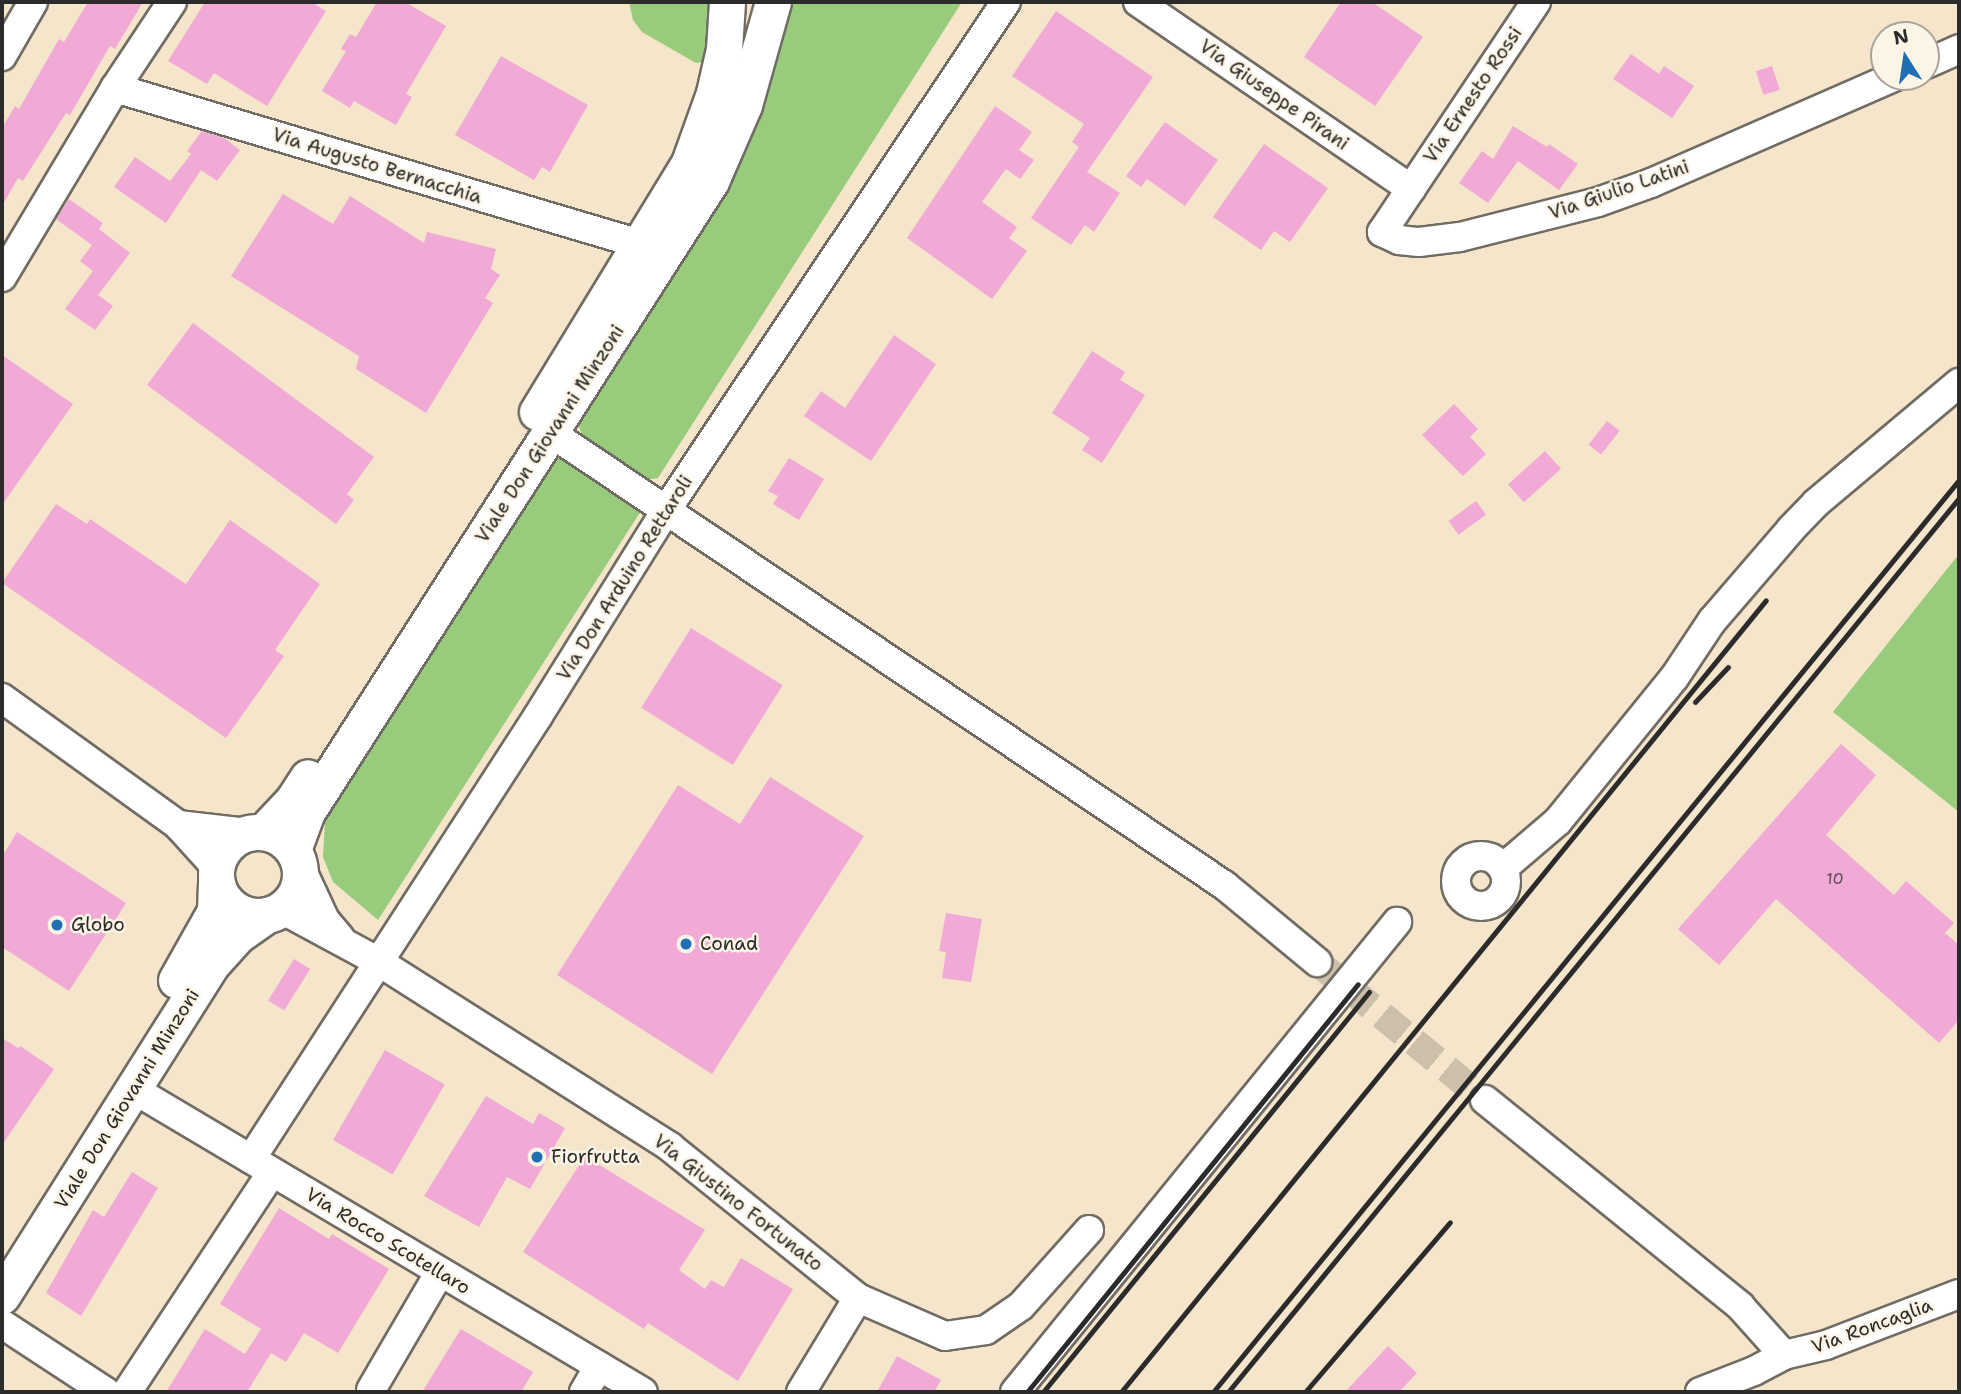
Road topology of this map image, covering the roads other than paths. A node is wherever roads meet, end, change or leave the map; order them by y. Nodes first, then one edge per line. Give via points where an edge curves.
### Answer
1 (33, 2) edge
2 (172, 2) edge
3 (727, 2) edge
4 (773, 2) edge
5 (1006, 2) edge
6 (1138, 2) edge
7 (1536, 2) edge
8 (1959, 49) edge
9 (2, 55) edge
10 (1940, 58) edge
11 (1870, 87) edge
12 (115, 88) junction
13 (1411, 189) junction
14 (640, 244) junction
15 (2, 277) edge
16 (1959, 383) edge
17 (551, 433) junction
18 (666, 510) junction
19 (2, 698) edge
20 (178, 825) junction
21 (256, 833) junction
22 (296, 858) junction
23 (1503, 868) dead end
24 (216, 875) junction
25 (274, 912) junction
26 (1397, 922) dead end
27 (342, 940) junction
28 (379, 962) junction
29 (1317, 962) tunnel mouth
30 (133, 1089) junction
31 (1485, 1100) tunnel mouth
32 (261, 1165) junction
33 (1089, 1230) dead end
34 (2, 1257) edge
35 (440, 1272) junction
36 (1959, 1294) edge
37 (2, 1296) edge
38 (858, 1297) junction
39 (2, 1324) edge
40 (1784, 1354) junction
41 (599, 1366) junction
42 (371, 1390) dead end
43 (1713, 1390) edge
44 (106, 1392) edge
45 (127, 1392) edge
46 (584, 1392) edge
47 (643, 1392) edge
48 (801, 1392) edge
49 (1015, 1392) edge

1 - 9 street
2 - 12 street
3 - 14 main road, Viale Don Giovanni Minzoni via 721,60 693,151
4 - 17 main road, Viale Don Giovanni Minzoni via 744,105 711,181
5 - 18 street, Via Don Arduino Rettaroli
6 - 13 street, Via Giuseppe Pirani
7 - 13 street, Via Ernesto Rossi
8 - 10 street
11 - 13 street, Via Giulio Latini via 1651,183 1508,227 1419,242 1382,232
12 - 14 street, Via Augusto Bernacchia
12 - 15 street
14 - 21 main road, Viale Don Giovanni Minzoni via 301,788
16 - 23 street via 1791,529 1712,621 1674,678 1558,821
17 - 18 street
17 - 22 main road, Viale Don Giovanni Minzoni via 307,812
18 - 28 street, Via Don Arduino Rettaroli
18 - 29 street via 1224,886
19 - 20 street
20 - 21 street
20 - 24 street
21 - 22 main road via 275,835
21 - 24 main road, Viale Don Giovanni Minzoni via 227,845
22 - 25 main road, Viale Don Giovanni Minzoni via 297,890
22 - 27 street, Via Giustino Fortunato via 325,920
24 - 25 main road via 221,895 241,913
24 - 34 main road, Viale Don Giovanni Minzoni via 215,911 200,942
25 - 27 street, Via Giustino Fortunato
25 - 30 main road, Viale Don Giovanni Minzoni via 237,936 211,965
26 - 49 street
27 - 28 street, Via Giustino Fortunato
28 - 32 street, Via Don Arduino Rettaroli
28 - 38 street, Via Giustino Fortunato via 670,1147
30 - 32 street, Via Rocco Scotellaro
30 - 37 main road, Viale Don Giovanni Minzoni
31 - 40 street via 1740,1306
32 - 35 street, Via Rocco Scotellaro
32 - 45 street, Via Don Arduino Rettaroli
33 - 38 street, Via Giustino Fortunato via 1021,1306 986,1331 946,1336
35 - 41 street, Via Rocco Scotellaro
35 - 42 street
36 - 40 street, Via Roncaglia via 1826,1345
38 - 48 street
39 - 44 street
40 - 43 street, Via Roncaglia
41 - 46 street
41 - 47 street, Via Rocco Scotellaro

